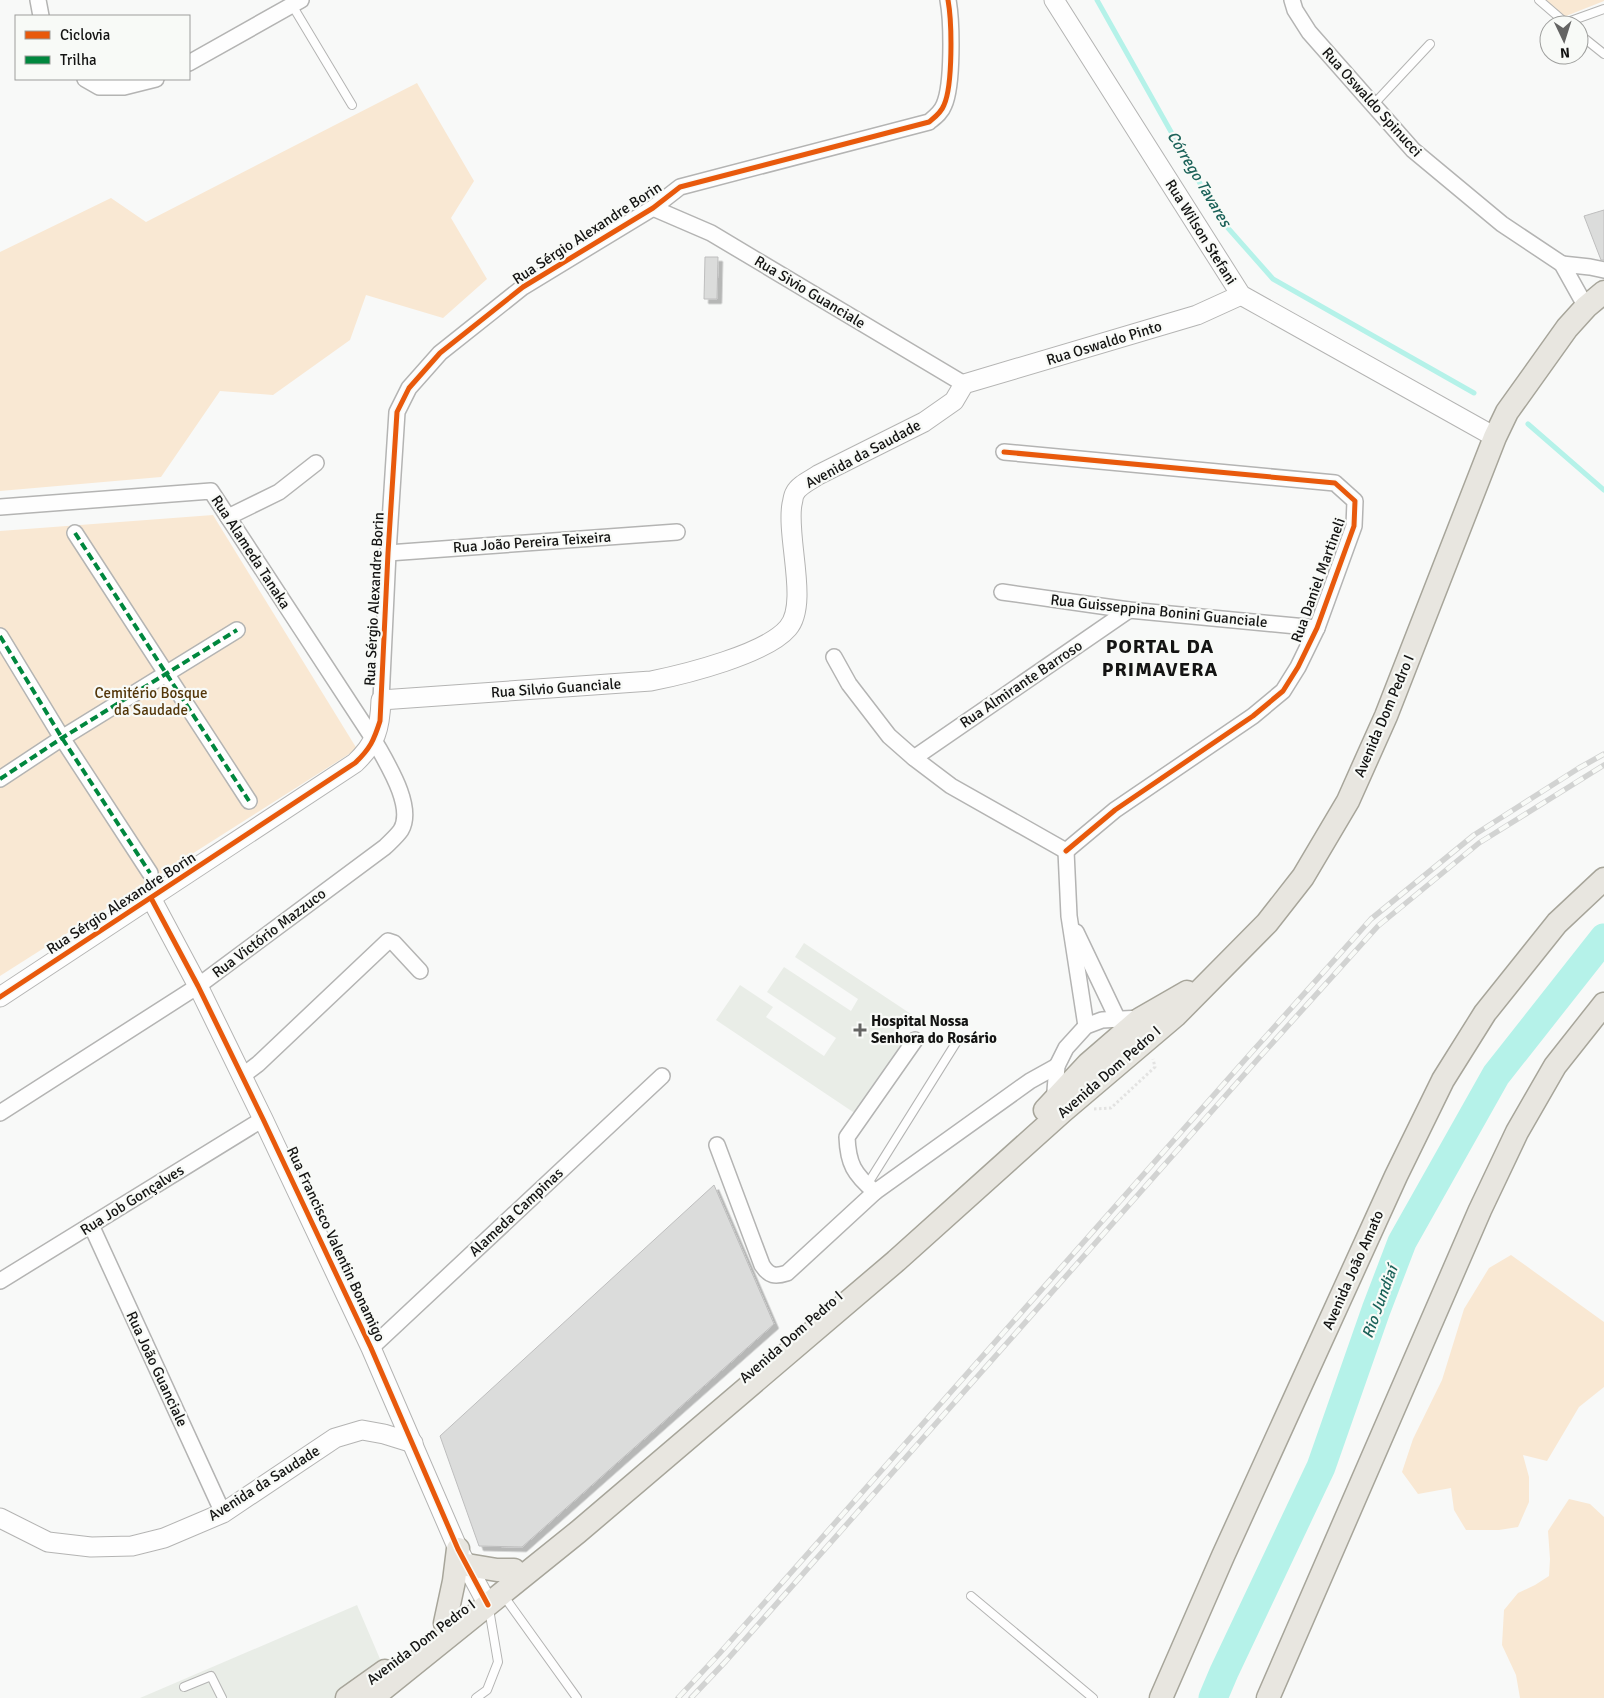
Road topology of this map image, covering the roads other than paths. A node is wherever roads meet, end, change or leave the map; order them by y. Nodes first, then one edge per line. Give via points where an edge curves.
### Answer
1 (38, 0) edge
2 (948, 0) edge
3 (1054, 0) edge
4 (1292, 0) edge
5 (1539, 0) edge
6 (296, 3) edge
7 (1604, 9) edge
8 (41, 15) edge
9 (1556, 15) edge
10 (1589, 15) edge
11 (1589, 42) edge
12 (1430, 44) dead end
13 (1604, 54) edge
14 (190, 62) edge
15 (87, 80) edge
16 (154, 80) edge
17 (352, 105) dead end
18 (1373, 105) junction
19 (653, 208) junction
20 (1562, 264) junction
21 (1604, 270) edge
22 (1604, 292) edge
23 (1241, 296) junction
24 (1586, 308) junction
25 (964, 384) junction
26 (1495, 437) junction
27 (1004, 452) dead end
28 (316, 462) dead end
29 (0, 508) edge
30 (228, 516) junction
31 (677, 532) dead end
32 (74, 533) dead end
33 (388, 553) junction
34 (1002, 592) dead end
35 (1129, 610) junction
36 (790, 627) joint
37 (1317, 628) junction
38 (237, 630) dead end
39 (0, 636) edge
40 (834, 657) dead end
41 (166, 675) junction
42 (381, 700) junction
43 (62, 738) junction
44 (374, 740) junction
45 (914, 758) junction
46 (0, 779) edge
47 (249, 801) dead end
48 (385, 847) joint
49 (1066, 851) junction
50 (150, 873) dead end
51 (1604, 879) edge
52 (151, 898) junction
53 (1069, 916) junction
54 (1225, 967) junction
55 (420, 971) dead end
56 (198, 986) junction
57 (0, 997) edge
58 (1604, 1004) edge
59 (1176, 1015) junction
60 (1140, 1019) junction
61 (1118, 1020) junction
62 (1086, 1026) junction
63 (959, 1038) dead end
64 (914, 1040) dead end
65 (1057, 1066) junction
66 (242, 1076) junction
67 (662, 1076) dead end
68 (1055, 1110) junction
69 (0, 1113) edge
70 (263, 1119) junction
71 (717, 1145) dead end
72 (871, 1188) junction
73 (90, 1225) junction
74 (0, 1280) edge
75 (371, 1348) junction
76 (413, 1443) junction
77 (223, 1512) junction
78 (0, 1518) edge
79 (462, 1557) junction
80 (514, 1570) junction
81 (971, 1596) dead end
82 (491, 1598) junction
83 (445, 1623) junction
84 (184, 1687) dead end
85 (222, 1698) edge
86 (347, 1698) edge
87 (372, 1698) edge
88 (476, 1698) edge
89 (577, 1698) edge
90 (1093, 1698) edge
91 (1161, 1698) edge
92 (1268, 1698) edge

1 - 8 street
2 - 19 street, Rua Sérgio Alexandre Borin via 951,13 950,88 944,106 929,122 680,187
3 - 23 street, Rua Wilson Stefani
4 - 18 street, Rua Oswaldo Spinucci via 1309,32
5 - 9 lane
6 - 14 street
6 - 17 lane
7 - 10 lane
11 - 13 lane
12 - 18 lane
15 - 16 street via 99,87 124,87
18 - 20 street, Rua Oswaldo Spinucci via 1413,150 1502,224
19 - 25 street, Rua Sivio Guanciale via 711,233
19 - 33 street, Rua Sérgio Alexandre Borin via 523,288 440,353 409,388 397,412
20 - 21 street
20 - 24 street
22 - 24 main road, Avenida Dom Pedro I
23 - 25 street, Rua Oswaldo Pinto via 1197,315
23 - 26 street, Rua Wilson Stefani
24 - 26 main road, Avenida Dom Pedro I via 1566,328 1512,405
25 - 36 street, Avenida da Saudade via 954,401 924,422 818,475 794,494 790,514 797,609
26 - 54 main road, Avenida Dom Pedro I via 1386,716 1348,801 1303,877 1267,923
27 - 37 street, Rua Daniel Martineli via 1335,483 1355,501 1354,526
28 - 30 street via 279,492
29 - 30 street, Rua Alameda Tanaka via 211,491
30 - 44 street, Rua Alameda Tanaka
31 - 33 street, Rua João Pereira Teixeira
32 - 41 street
33 - 42 street, Rua Sérgio Alexandre Borin
34 - 35 street, Rua Guisseppina Bonini Guanciale
35 - 37 street, Rua Guisseppina Bonini Guanciale
35 - 45 street, Rua Almirante Barroso
36 - 42 street, Rua Silvio Guanciale via 774,640 746,653 690,673 651,681
37 - 49 street, Rua Daniel Martineli via 1284,691 1253,716 1114,810
38 - 41 street
39 - 43 street
40 - 45 street via 849,684 889,736
41 - 43 street
41 - 47 street
42 - 44 street via 380,721
43 - 46 street
43 - 50 street
44 - 48 street, Rua Alameda Tanaka via 398,783 405,808 402,829
44 - 52 street, Rua Sérgio Alexandre Borin via 355,763
45 - 49 street via 951,786
48 - 56 street, Rua Victório Mazzuco
49 - 53 street
51 - 91 main road, Avenida João Amato via 1556,923 1485,1013 1443,1080 1396,1176
52 - 56 street, Rua Francisco Valentin Bonamigo
52 - 57 street, Rua Sérgio Alexandre Borin
53 - 61 street
53 - 62 street
54 - 59 main road, Avenida Dom Pedro I
54 - 60 main road, Avenida Dom Pedro I
55 - 66 street via 394,942 388,941
56 - 66 street, Rua Francisco Valentin Bonamigo
56 - 69 street, Rua Victório Mazzuco
58 - 92 main road via 1555,1066 1513,1141
59 - 60 street
59 - 68 main road, Avenida Dom Pedro I
60 - 61 street
60 - 68 main road, Avenida Dom Pedro I via 1088,1064
61 - 62 street via 1102,1020
62 - 65 street via 1066,1048
63 - 72 lane
64 - 72 street via 847,1137 851,1166
65 - 68 street
65 - 72 street
66 - 70 street, Rua Francisco Valentin Bonamigo
67 - 75 street, Alameda Campinas
68 - 80 main road, Avenida Dom Pedro I via 714,1404
68 - 82 main road, Avenida Dom Pedro I via 896,1261 578,1532
70 - 73 street, Rua Job Gonçalves
70 - 75 street, Rua Francisco Valentin Bonamigo
71 - 72 street via 762,1265 773,1276 787,1272
73 - 74 street, Rua Job Gonçalves
73 - 77 street, Rua João Guanciale
75 - 76 street, Rua Francisco Valentin Bonamigo
76 - 77 street, Avenida da Saudade via 362,1430 335,1438
76 - 79 street, Rua Francisco Valentin Bonamigo
77 - 78 street, Avenida da Saudade via 164,1538 132,1546 99,1547 48,1542
79 - 80 main road via 491,1569
79 - 82 street, Rua Francisco Valentin Bonamigo
79 - 83 main road
80 - 82 main road, Avenida Dom Pedro I
81 - 90 lane
82 - 83 main road, Avenida Dom Pedro I
82 - 87 main road, Avenida Dom Pedro I
82 - 88 lane via 498,1662 487,1690
82 - 89 lane
83 - 86 main road, Avenida Dom Pedro I
84 - 85 lane via 211,1676

